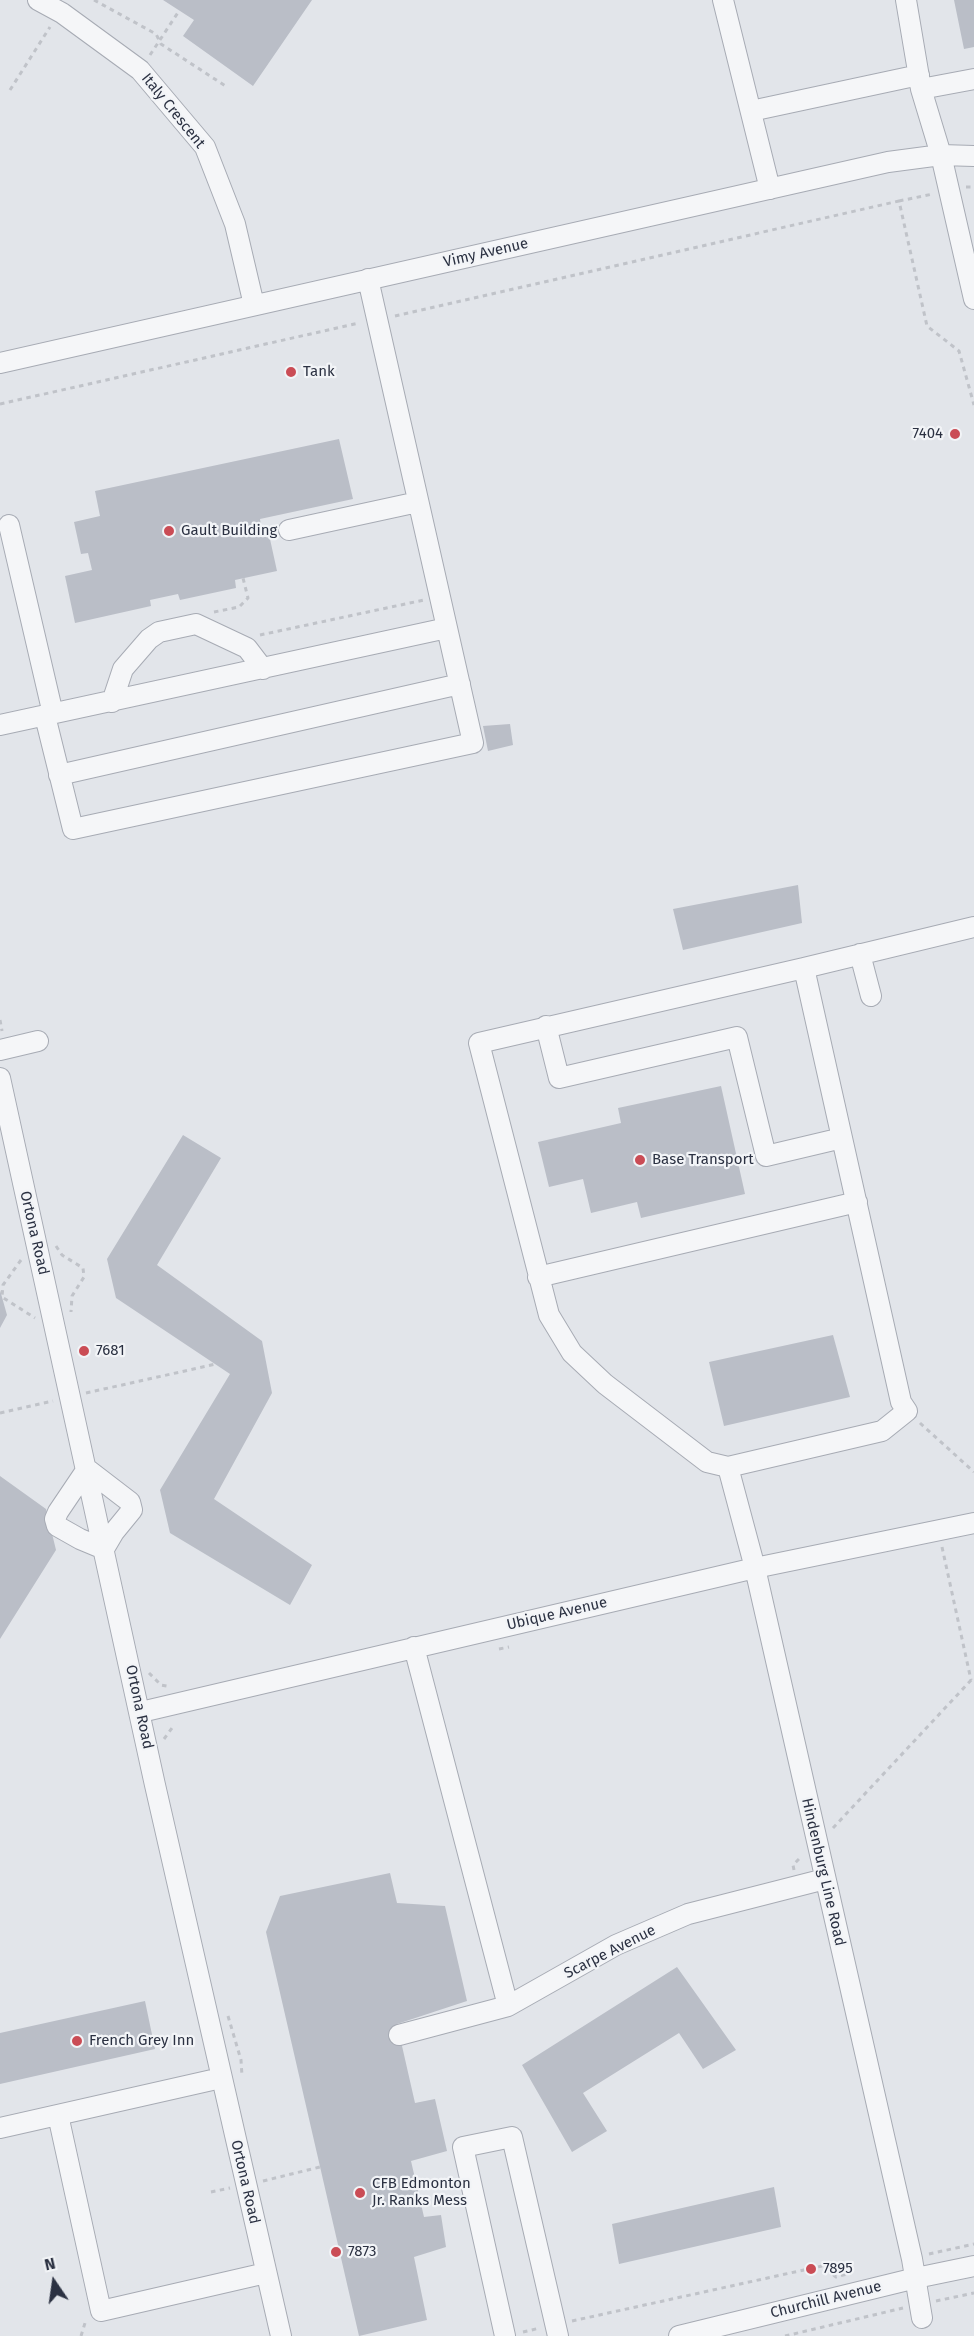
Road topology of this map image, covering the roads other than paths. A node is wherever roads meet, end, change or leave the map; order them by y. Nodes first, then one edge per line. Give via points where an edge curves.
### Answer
1 (38, 0) edge
2 (723, 0) edge
3 (906, 0) edge
4 (974, 79) edge
5 (920, 82) junction
6 (751, 111) junction
7 (941, 155) junction
8 (974, 156) edge
9 (770, 189) junction
10 (368, 279) junction
11 (974, 299) edge
12 (254, 305) junction
13 (0, 363) edge
14 (418, 502) junction
15 (9, 525) dead end
16 (289, 530) dead end
17 (447, 628) junction
18 (263, 669) junction
19 (460, 684) junction
20 (112, 702) junction
21 (49, 715) junction
22 (0, 725) edge
23 (60, 775) junction
24 (974, 927) edge
25 (860, 954) junction
26 (804, 968) junction
27 (871, 996) dead end
28 (546, 1026) junction
29 (38, 1041) dead end
30 (0, 1050) edge
31 (0, 1078) edge
32 (842, 1137) junction
33 (856, 1202) junction
34 (538, 1277) junction
35 (728, 1467) junction
36 (87, 1469) junction
37 (974, 1523) edge
38 (105, 1549) junction
39 (755, 1568) junction
40 (414, 1647) junction
41 (141, 1712) junction
42 (825, 1879) junction
43 (508, 2006) junction
44 (399, 2036) dead end
45 (221, 2078) junction
46 (58, 2115) junction
47 (0, 2128) edge
48 (974, 2266) edge
49 (914, 2268) junction
50 (266, 2273) junction
51 (921, 2312) road end
52 (556, 2330) edge
53 (513, 2334) edge
54 (280, 2336) edge
55 (679, 2336) edge

1 - 12 street, Italy Crescent via 140,70 205,147 235,224
2 - 6 street
3 - 5 street
4 - 5 street
5 - 6 street
5 - 7 street
6 - 9 street
7 - 8 street, Vimy Avenue
7 - 9 street, Vimy Avenue via 888,162
7 - 11 street
9 - 10 street, Vimy Avenue
10 - 12 street, Vimy Avenue
10 - 14 street
12 - 13 street, Vimy Avenue
14 - 16 street
14 - 17 street
15 - 21 street
17 - 18 street
17 - 19 street
18 - 20 street
18 - 20 street via 247,648 196,624 159,632 123,669
19 - 23 street
19 - 23 street via 473,743 73,829
20 - 21 street
21 - 22 street
21 - 23 street
24 - 25 street
25 - 26 street
25 - 27 street
26 - 28 street
26 - 32 street
28 - 32 street via 559,1078 737,1037 766,1156
28 - 34 street via 479,1043
29 - 30 street
31 - 36 street, Ortona Road
32 - 33 street
33 - 34 street
33 - 35 street via 901,1402 907,1412 882,1431
34 - 35 street via 549,1315 572,1353 605,1384 707,1462
35 - 39 street, Hindenburg Line Road
36 - 38 street, Ortona Road
36 - 38 street via 130,1502 132,1510
36 - 38 street via 55,1519 57,1526 70,1534
37 - 39 street, Ubique Avenue
38 - 41 street, Ortona Road
39 - 40 street, Ubique Avenue
39 - 42 street, Hindenburg Line Road
40 - 41 street, Ubique Avenue
40 - 43 street
41 - 45 street, Ortona Road
42 - 43 street, Scarpe Avenue via 688,1914 616,1945
42 - 49 street, Hindenburg Line Road
43 - 44 street, Scarpe Avenue
45 - 46 street
45 - 50 street, Ortona Road
46 - 47 street
46 - 50 street via 101,2311
48 - 49 street, Churchill Avenue
49 - 51 street, Hindenburg Line Road
49 - 55 street, Churchill Avenue
50 - 54 street, Ortona Road
52 - 53 street via 512,2137 463,2147

